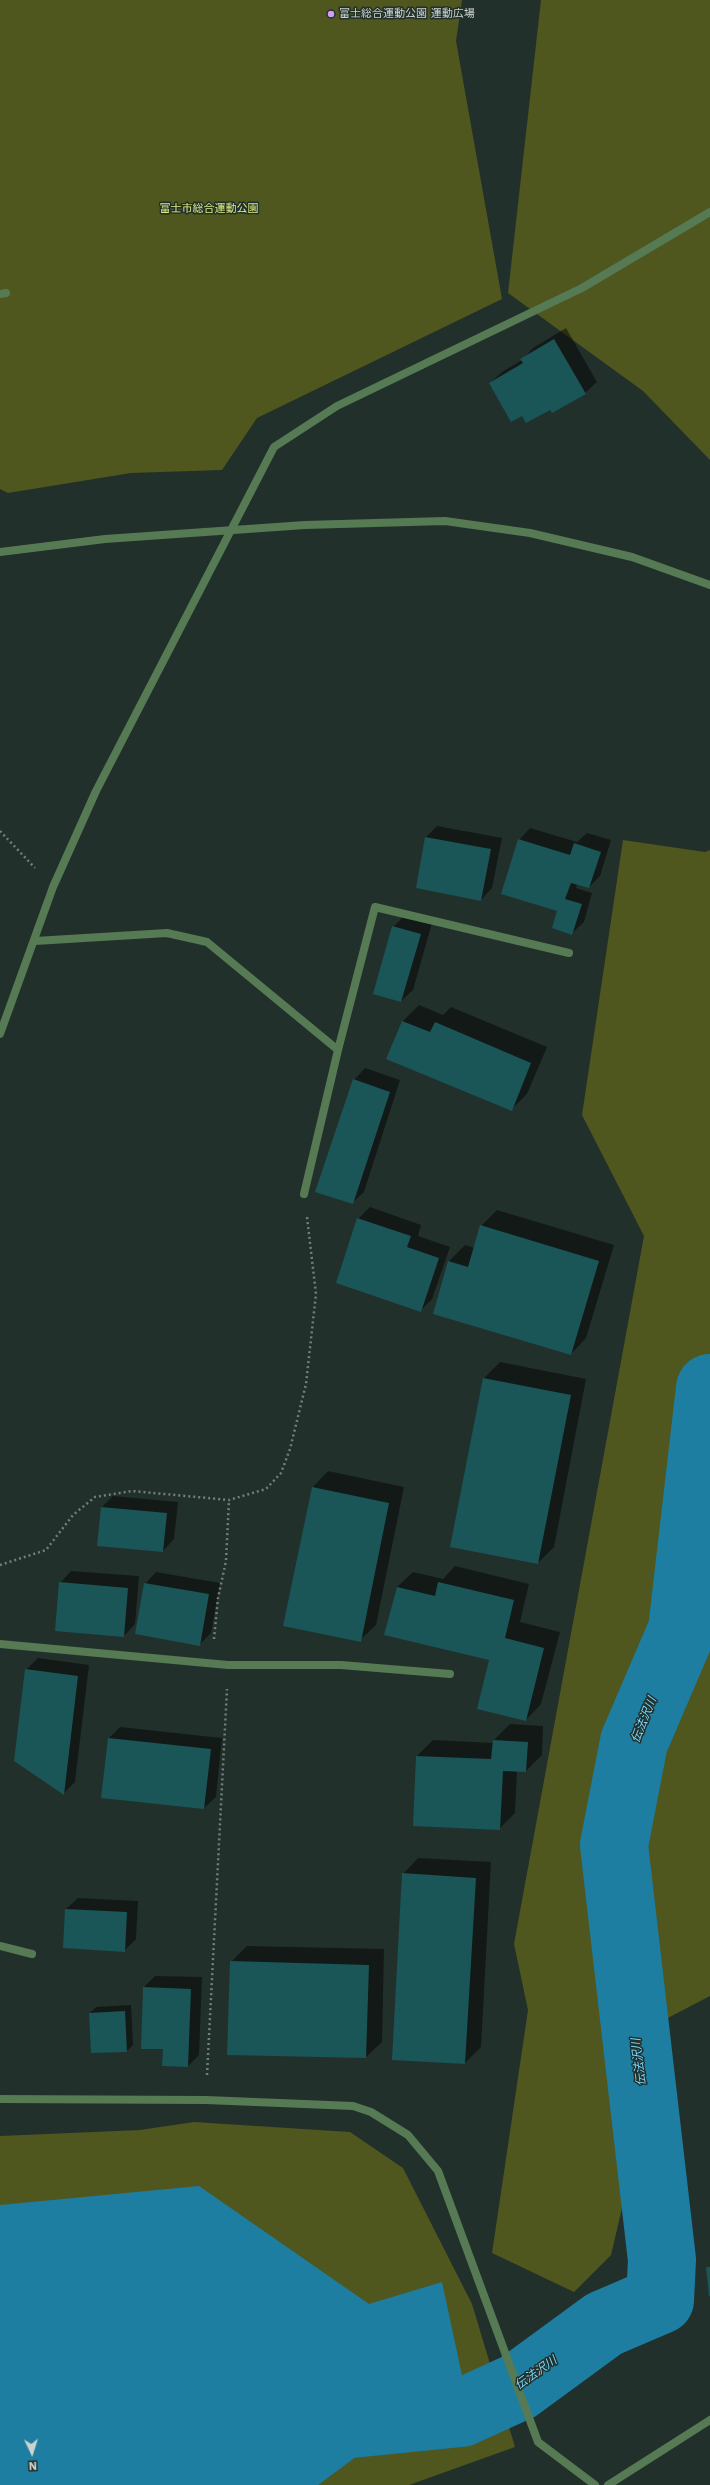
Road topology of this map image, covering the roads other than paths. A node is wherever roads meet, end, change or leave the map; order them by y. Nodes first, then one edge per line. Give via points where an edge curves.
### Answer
1 (710, 212) edge
2 (230, 532) junction
3 (0, 552) edge
4 (710, 585) edge
5 (34, 941) junction
6 (569, 953) dead end
7 (0, 1034) edge
8 (338, 1050) junction
9 (304, 1194) road end
10 (0, 1644) edge
11 (450, 1674) dead end
12 (0, 1946) edge
13 (32, 1954) dead end
14 (0, 2100) edge
15 (710, 2420) edge
16 (595, 2485) edge
17 (608, 2485) edge

1 - 2 street via 582,288 337,406 274,447
2 - 3 street via 105,539
2 - 4 street via 305,525 445,521 530,533 632,557
2 - 5 street via 96,791 53,887
5 - 7 street
5 - 8 street via 167,933 207,942
6 - 8 street via 375,907
8 - 9 street
10 - 11 street via 228,1665 341,1666
12 - 13 street
14 - 16 street via 206,2100 354,2106 371,2112 408,2135 438,2171 538,2442
15 - 17 street

